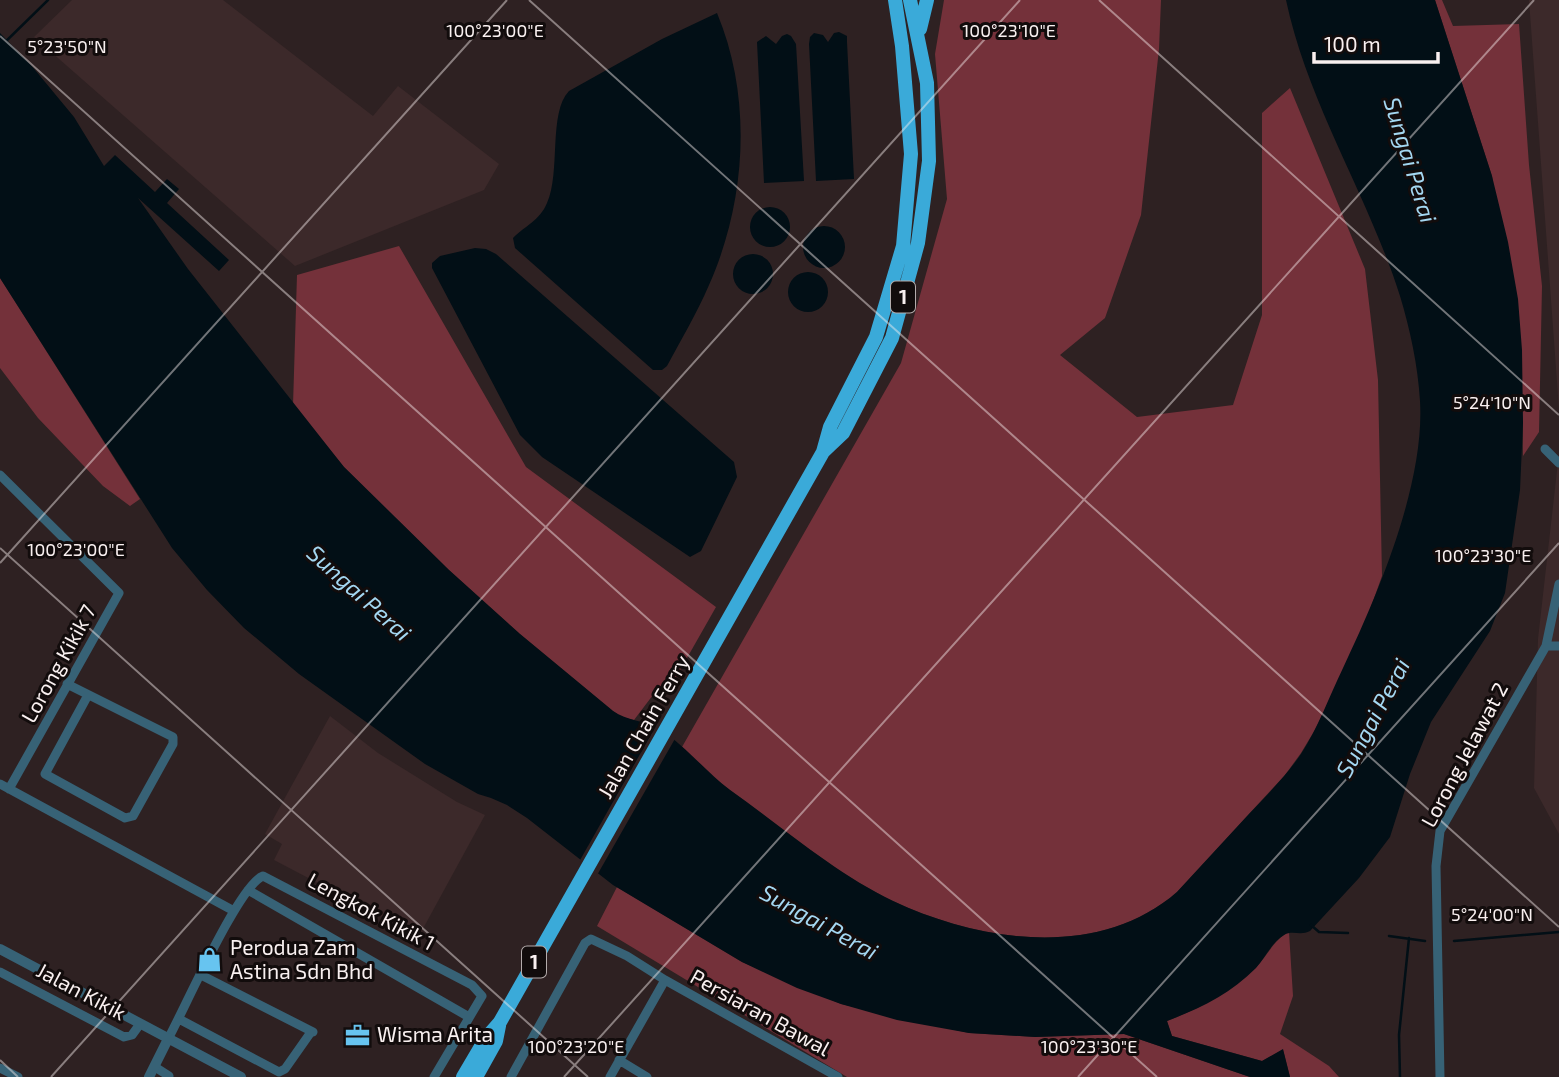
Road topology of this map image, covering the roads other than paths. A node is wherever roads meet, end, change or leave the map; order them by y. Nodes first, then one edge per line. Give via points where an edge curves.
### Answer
1 (895, 0) edge
2 (910, 0) edge
3 (927, 0) edge
4 (918, 35) junction
5 (1545, 449) dead end
6 (823, 452) junction
7 (1559, 463) edge
8 (0, 475) edge
9 (1559, 583) edge
10 (1546, 646) junction
11 (1559, 646) edge
12 (67, 684) junction
13 (88, 695) junction
14 (0, 785) edge
15 (9, 789) junction
16 (248, 890) junction
17 (234, 911) junction
18 (0, 949) edge
19 (0, 972) edge
20 (201, 975) junction
21 (666, 980) junction
22 (470, 1017) junction
23 (179, 1019) junction
24 (500, 1021) junction
25 (140, 1024) junction
26 (168, 1039) junction
27 (619, 1060) junction
28 (174, 1065) dead end
29 (0, 1068) edge
30 (152, 1072) edge
31 (169, 1076) edge
32 (18, 1077) edge
33 (241, 1077) edge
34 (434, 1077) edge
35 (463, 1077) edge
36 (476, 1077) edge
37 (511, 1077) edge
38 (610, 1077) edge
39 (647, 1077) edge
40 (836, 1077) edge
41 (1440, 1077) edge

1 - 6 highway, Jalan Chain Ferry / 1 via 911,154 903,246 876,337 830,427
2 - 4 highway, Jalan Chain Ferry / 1
3 - 4 highway
4 - 6 highway, Jalan Chain Ferry / 1 via 927,83 929,161 918,243 892,338 843,433
5 - 7 street
6 - 24 highway, Jalan Chain Ferry / 1
8 - 12 street, Lorong Kikik 7 via 119,593
9 - 10 street, Lorong Jelawat 2
10 - 11 street
10 - 41 street, Lorong Jelawat 2 via 1440,831 1436,866
12 - 13 street
12 - 15 street, Lorong Kikik 7
13 - 13 street via 45,774 125,818 133,816 173,737
14 - 15 street
15 - 17 street
16 - 17 street
16 - 22 street, Lengkok Kikik 1
16 - 22 street, Lengkok Kikik 1 via 263,876 472,985 482,996
17 - 20 street
18 - 25 street, Jalan Kikik
19 - 25 street, Jalan Kikik via 124,1037
20 - 23 street
20 - 23 street via 313,1032 279,1072
21 - 27 street
21 - 37 street via 591,939
21 - 40 street, Persiaran Bawal
22 - 34 street
23 - 26 street
24 - 35 highway, Jalan Chain Ferry / 1
24 - 36 highway, Jalan Chain Ferry / 1 via 496,1041
25 - 26 street, Jalan Kikik
26 - 30 street
26 - 33 street, Jalan Kikik
27 - 38 street
27 - 39 street
28 - 31 street
29 - 32 street
30 - 31 street

